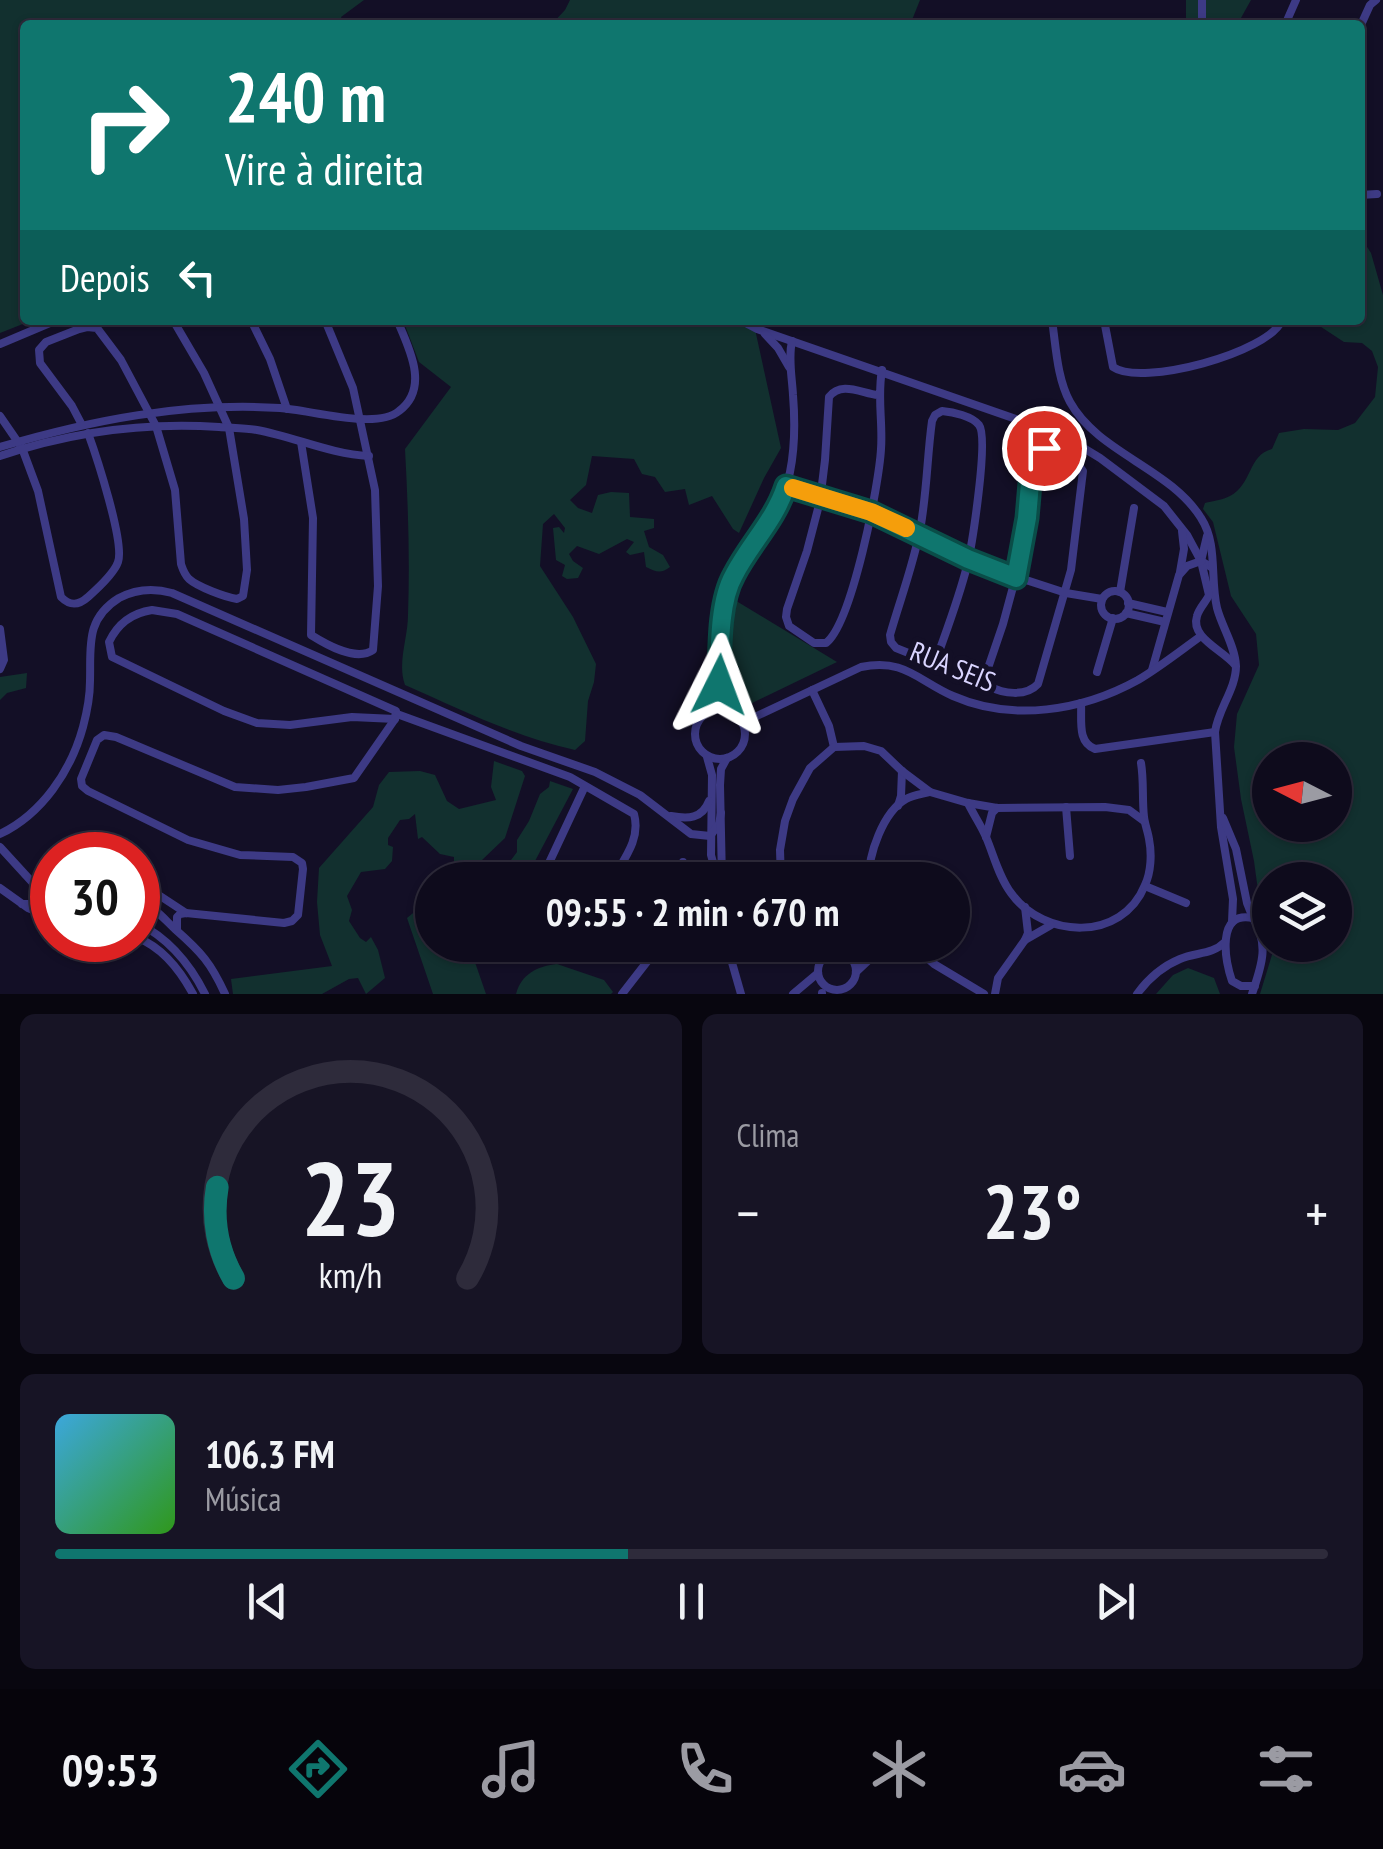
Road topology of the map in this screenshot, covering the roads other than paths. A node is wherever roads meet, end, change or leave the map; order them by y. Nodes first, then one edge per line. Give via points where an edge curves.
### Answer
1 (1365, 194) edge
2 (1378, 194) dead end
3 (45, 325) edge
4 (176, 325) edge
5 (253, 325) edge
6 (327, 325) edge
7 (399, 325) edge
8 (751, 325) edge
9 (1053, 325) edge
10 (1105, 325) edge
11 (1279, 325) edge
12 (757, 328) junction
13 (792, 340) junction
14 (0, 344) edge
15 (882, 370) junction
16 (791, 372) junction
17 (878, 396) junction
18 (220, 406) junction
19 (287, 408) junction
20 (150, 413) junction
21 (0, 416) edge
22 (361, 420) junction
23 (156, 426) junction
24 (229, 428) junction
25 (85, 429) junction
26 (301, 442) junction
27 (20, 445) junction
28 (0, 446) edge
29 (0, 456) edge
30 (369, 456) junction
31 (786, 486) junction
32 (820, 495) junction
33 (1134, 508) dead end
34 (871, 512) junction
35 (1181, 526) junction
36 (1207, 532) junction
37 (919, 534) junction
38 (968, 559) junction
39 (1201, 561) junction
40 (1213, 570) junction
41 (1179, 575) junction
42 (1016, 578) junction
43 (1120, 592) junction
44 (1066, 593) junction
45 (1102, 600) junction
46 (1128, 602) junction
47 (1216, 604) junction
48 (1204, 605) junction
49 (1167, 612) junction
50 (1126, 613) junction
51 (1113, 618) junction
52 (1165, 622) junction
53 (0, 630) edge
54 (1226, 632) junction
55 (1201, 636) junction
56 (1161, 639) junction
57 (1209, 643) junction
58 (1174, 656) junction
59 (1236, 666) junction
60 (0, 668) edge
61 (1152, 671) junction
62 (1097, 672) dead end
63 (719, 685) junction
64 (812, 690) junction
65 (356, 693) junction
66 (1081, 703) junction
67 (728, 711) junction
68 (708, 712) junction
69 (396, 716) junction
70 (352, 717) junction
71 (742, 723) junction
72 (1215, 732) junction
73 (834, 747) junction
74 (704, 754) junction
75 (727, 758) junction
76 (1141, 763) dead end
77 (902, 771) junction
78 (585, 786) junction
79 (712, 791) junction
80 (930, 792) junction
81 (1220, 799) junction
82 (968, 803) junction
83 (898, 806) junction
84 (997, 808) junction
85 (1066, 808) junction
86 (721, 813) junction
87 (667, 815) junction
88 (1144, 821) junction
89 (0, 834) edge
90 (692, 834) junction
91 (710, 836) junction
92 (986, 837) junction
93 (0, 846) edge
94 (711, 855) junction
95 (1070, 856) dead end
96 (549, 862) edge
97 (622, 862) edge
98 (714, 862) edge
99 (720, 862) edge
100 (780, 862) edge
101 (870, 862) edge
102 (30, 880) edge
103 (1145, 886) junction
104 (0, 888) edge
105 (160, 896) edge
106 (22, 904) junction
107 (30, 904) edge
108 (1186, 904) dead end
109 (1026, 907) junction
110 (30, 908) edge
111 (186, 912) junction
112 (160, 913) edge
113 (1252, 916) edge
114 (1252, 918) edge
115 (1232, 922) junction
116 (1050, 925) junction
117 (177, 930) junction
118 (160, 937) edge
119 (1226, 938) junction
120 (1025, 940) junction
121 (160, 953) edge
122 (1206, 953) junction
123 (647, 962) edge
124 (731, 962) edge
125 (814, 962) edge
126 (822, 962) edge
127 (854, 962) edge
128 (868, 962) edge
129 (932, 962) edge
130 (1262, 962) edge
131 (1226, 963) junction
132 (816, 972) junction
133 (856, 976) junction
134 (998, 978) junction
135 (1232, 982) junction
136 (974, 988) junction
137 (1254, 990) edge
138 (822, 992) edge
139 (842, 992) edge
140 (193, 994) edge
141 (204, 994) edge
142 (225, 994) edge
143 (622, 994) edge
144 (741, 994) edge
145 (799, 994) edge
146 (858, 994) edge
147 (984, 994) edge
148 (995, 994) edge
149 (1137, 994) edge
150 (1236, 994) edge

1 - 2 street
3 - 14 street
4 - 18 street
5 - 19 street
6 - 22 street
7 - 22 street via 416,375 411,398 397,414
8 - 12 street
9 - 36 street via 1064,390 1081,420 1170,486
10 - 11 street via 1113,367 1128,372 1173,370 1226,356
12 - 13 street
12 - 16 street
13 - 15 street
13 - 16 street
15 - 17 street
15 - 35 street via 1062,434 1156,499
16 - 31 street via 794,426
17 - 32 street via 840,388 830,394
17 - 34 street via 881,449
18 - 19 street
18 - 20 street
18 - 24 street
19 - 22 street
20 - 23 street
20 - 25 street
20 - 25 street via 101,332 87,326 46,342 38,354
21 - 27 street
22 - 30 street
23 - 24 street
23 - 24 street via 176,490 184,574 237,599 247,570
23 - 25 street
24 - 26 street
25 - 27 street
25 - 27 street via 119,559 78,604 61,597 38,491
26 - 30 street
26 - 30 street via 313,518 311,635 356,655 372,650 378,586
27 - 28 street
27 - 29 street
31 - 32 street
31 - 63 street via 730,582
32 - 34 street
32 - 34 street via 786,613 789,626 817,644 833,636
33 - 43 street
34 - 37 street
35 - 39 street
35 - 41 street
36 - 39 street
36 - 40 street
37 - 38 street
37 - 38 street via 890,635 896,648 922,658 936,654
37 - 38 street via 933,418 946,411 973,420 982,430 982,453
38 - 42 street
39 - 40 street
39 - 41 street
39 - 48 street via 1209,588
40 - 47 street
41 - 49 street
42 - 44 street
42 - 44 street via 986,674 989,686 1000,691 1029,691 1038,684
42 - 44 street via 1033,457 1049,448 1075,460 1083,472
43 - 45 street
43 - 46 street
44 - 45 street
45 - 51 street via 1104,613
46 - 49 street
46 - 50 street
47 - 48 street
47 - 54 street
48 - 55 street via 1196,620
49 - 52 street
50 - 51 street
50 - 52 street
51 - 62 street
52 - 56 street
53 - 60 street
54 - 57 street
54 - 59 street
55 - 57 street
55 - 58 street, RUA SEIS
56 - 58 street via 1162,650
56 - 61 street
57 - 59 street
58 - 61 street, RUA SEIS
59 - 72 street
61 - 66 street, RUA SEIS
63 - 67 street
63 - 68 street
64 - 66 street, RUA SEIS via 861,666 883,664 992,708 1048,710
64 - 71 street, RUA SEIS
64 - 73 street
65 - 69 street
65 - 70 street
65 - 70 street via 165,610 129,618 108,645 116,661 258,723 290,726
66 - 72 street via 1083,740 1095,750
67 - 68 street
67 - 71 street
68 - 74 street via 696,732
69 - 70 street
69 - 78 street
69 - 111 street via 354,778 278,790 235,787 116,737 98,740 81,778 88,791 188,840 302,863 292,921
71 - 75 street via 742,746
72 - 81 street
73 - 77 street via 882,750
73 - 100 street via 810,768 793,799
74 - 75 street
74 - 79 street
75 - 86 street
76 - 88 street
77 - 80 street
77 - 83 street
78 - 96 street
78 - 97 street via 634,814 636,836
79 - 87 street via 698,816
79 - 91 street
80 - 82 street
80 - 83 street
81 - 113 street
81 - 115 street
82 - 84 street
82 - 92 street
83 - 101 street
84 - 85 street
84 - 92 street
85 - 88 street via 1129,810
85 - 95 street
86 - 91 street
86 - 99 street
87 - 89 street via 595,772 172,593 151,590 124,596 98,618 75,752 43,802
87 - 90 street
88 - 103 street via 1150,854
90 - 91 street
90 - 94 street
91 - 94 street
92 - 109 street via 1012,895
93 - 102 street
94 - 98 street
103 - 108 street
103 - 116 street via 1114,920 1086,929
104 - 106 street
105 - 111 street
106 - 107 street
106 - 110 street
109 - 116 street
109 - 120 street
111 - 117 street via 177,917
112 - 117 street
114 - 115 street
115 - 119 street
116 - 120 street
117 - 142 street via 205,957
118 - 141 street
119 - 122 street
119 - 131 street
120 - 134 street
121 - 140 street
122 - 131 street
122 - 149 street via 1181,958
123 - 143 street
124 - 144 street
125 - 132 street
126 - 132 street
127 - 133 street
128 - 133 street
129 - 136 street
130 - 137 street
131 - 135 street
132 - 138 street
132 - 145 street
133 - 139 street
133 - 146 street
134 - 136 street
134 - 148 street
135 - 137 street
135 - 150 street
136 - 147 street
138 - 139 street

